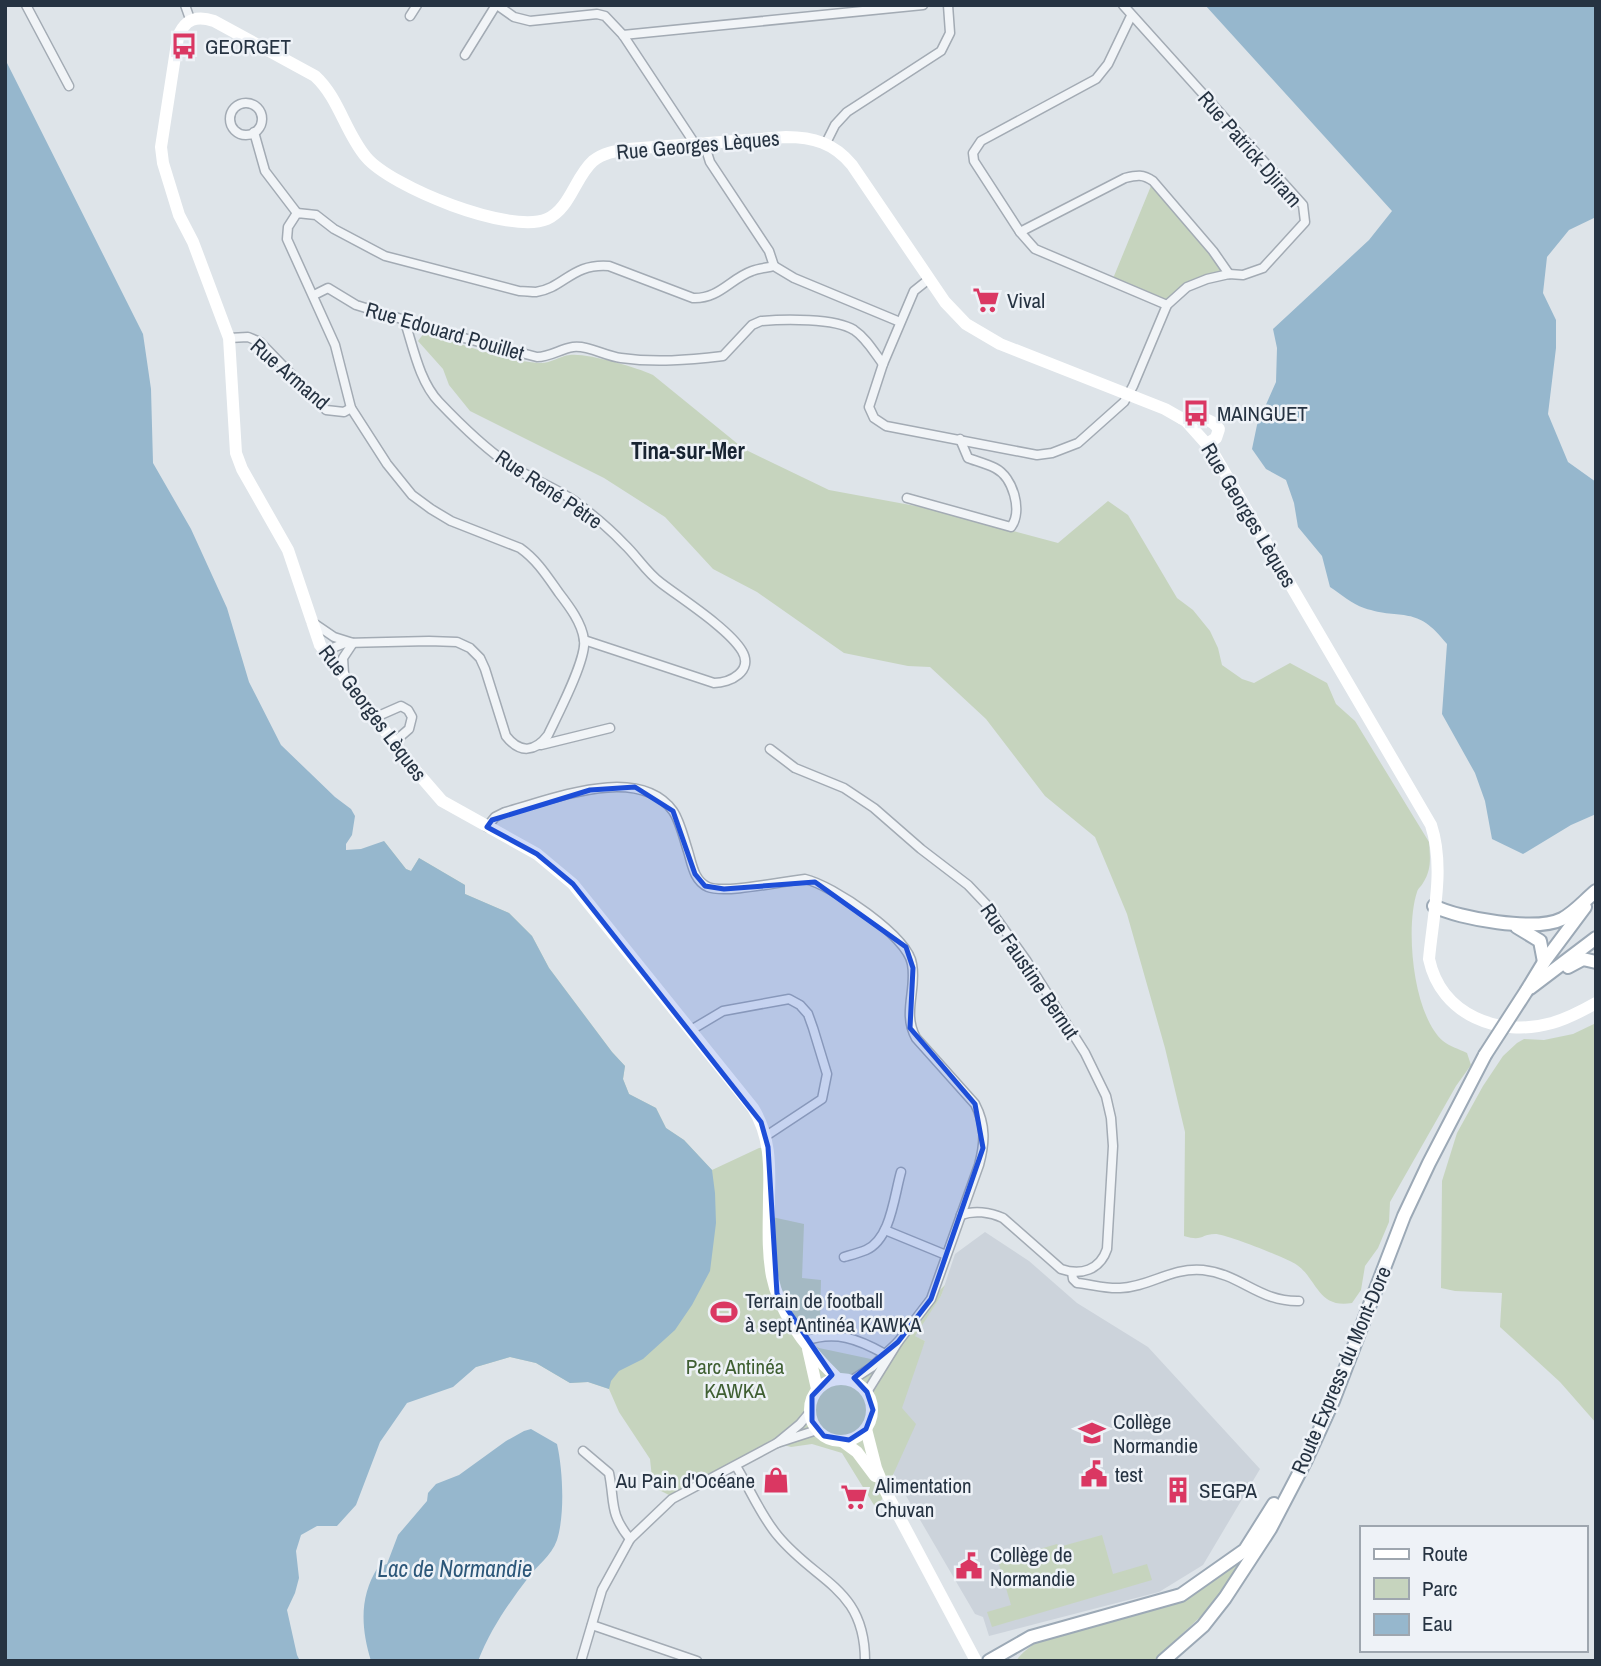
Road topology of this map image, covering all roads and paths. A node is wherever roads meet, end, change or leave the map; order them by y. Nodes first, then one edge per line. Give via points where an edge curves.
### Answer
1 (26, 5) edge
2 (185, 5) edge
3 (417, 5) edge
4 (497, 5) edge
5 (923, 5) edge
6 (948, 5) edge
7 (1123, 5) edge
8 (410, 16) dead end
9 (1131, 16) junction
10 (190, 19) junction
11 (623, 35) junction
12 (465, 55) dead end
13 (69, 86) dead end
14 (254, 132) junction
15 (826, 143) junction
16 (699, 144) junction
17 (297, 213) junction
18 (1020, 232) junction
19 (774, 266) junction
20 (1229, 274) junction
21 (929, 279) junction
22 (314, 295) junction
23 (1167, 305) junction
24 (404, 319) junction
25 (900, 322) junction
26 (229, 338) junction
27 (883, 363) junction
28 (1129, 395) junction
29 (351, 408) junction
30 (1181, 418) junction
31 (960, 439) junction
32 (1207, 444) junction
33 (907, 498) dead end
34 (312, 622) junction
35 (584, 640) junction
36 (353, 643) junction
37 (325, 651) junction
38 (345, 677) junction
39 (376, 718) junction
40 (610, 729) dead end
41 (394, 742) junction
42 (541, 745) junction
43 (770, 749) dead end
44 (487, 827) junction
45 (1596, 891) edge
46 (1433, 912) junction
47 (1513, 925) junction
48 (1596, 938) edge
49 (1544, 962) junction
50 (1596, 962) edge
51 (1552, 974) junction
52 (1527, 990) junction
53 (1596, 1003) edge
54 (691, 1030) junction
55 (766, 1136) junction
56 (901, 1172) dead end
57 (961, 1216) junction
58 (885, 1230) junction
59 (946, 1255) junction
60 (844, 1256) dead end
61 (1072, 1272) junction
62 (1299, 1301) dead end
63 (1367, 1312) junction
64 (898, 1342) junction
65 (806, 1343) junction
66 (885, 1354) junction
67 (837, 1378) junction
68 (852, 1380) junction
69 (817, 1390) junction
70 (867, 1392) junction
71 (810, 1412) junction
72 (866, 1429) junction
73 (817, 1430) junction
74 (842, 1441) junction
75 (777, 1443) junction
76 (583, 1451) dead end
77 (736, 1466) junction
78 (886, 1492) junction
79 (630, 1539) junction
80 (592, 1625) junction
81 (1203, 1626) junction
82 (580, 1661) edge
83 (697, 1661) edge
84 (865, 1661) edge
85 (976, 1661) edge
86 (989, 1661) edge
87 (1163, 1661) edge
88 (1175, 1661) edge

1 - 13 street
2 - 10 street
3 - 8 street
4 - 11 street via 530,22 605,16
4 - 12 street
5 - 11 street
6 - 15 street via 950,33 941,51 847,112
7 - 9 street, Rue Patrick Djiram
9 - 18 street via 1096,79 976,146 976,168
9 - 20 street, Rue Patrick Djiram via 1303,205 1305,222 1273,259 1254,272
10 - 16 main road, Rue Georges Lèques via 214,21 315,76 325,85 372,164 403,184 464,210 534,222 547,219 558,211 592,162 606,153
10 - 26 main road, Rue Georges Lèques via 178,37 163,163
11 - 16 street
14 - 14 street via 244,135 234,130 230,120 236,106 246,103 259,110 262,120
14 - 17 street via 265,171
15 - 16 main road, Rue Georges Lèques via 786,137
15 - 21 main road, Rue Georges Lèques via 852,165
16 - 19 street via 769,251
17 - 19 street via 316,215 384,256 519,291 547,288 596,265 703,299 751,271
17 - 22 street via 287,239
18 - 20 street via 1137,174 1153,181
18 - 23 street via 1045,254
19 - 25 street
20 - 23 street, Rue Patrick Djiram via 1187,287
21 - 25 street via 916,288
21 - 28 main road, Rue Georges Lèques via 954,312 987,337
22 - 24 street, Rue Edouard Pouillet via 328,288 356,306
22 - 29 street via 335,345
23 - 28 street
24 - 27 street, Rue Edouard Pouillet via 537,357 573,347 652,362 723,356 761,321 839,323 854,330
24 - 35 street, Rue René Pètre via 423,376 438,401 512,466 575,501 604,525 657,580 734,642 743,653 743,671 724,683 714,683
25 - 27 street
26 - 29 street, Rue Armand via 260,342 326,410
26 - 34 main road, Rue Georges Lèques via 236,453 288,550
27 - 31 street via 869,407 874,418 887,426
28 - 30 main road, Rue Georges Lèques
28 - 31 street via 1078,443 1052,453
29 - 35 street via 412,495 451,521 520,548 537,562 574,614
30 - 32 main road, Rue Georges Lèques
30 - 32 main road via 1215,424 1219,432
31 - 33 street via 968,458 997,468 1010,483 1016,502 1011,527
32 - 46 main road, Rue Georges Lèques via 1431,825 1438,852
34 - 36 street
34 - 37 main road, Rue Georges Lèques
35 - 42 street via 581,659
36 - 37 street
36 - 38 street via 343,658
36 - 42 street via 457,642 471,648 485,669 506,736 521,748
37 - 38 main road, Rue Georges Lèques
38 - 39 main road, Rue Georges Lèques
39 - 41 main road, Rue Georges Lèques
39 - 41 street via 393,708 408,710 410,729
40 - 42 street
41 - 44 main road, Rue Georges Lèques via 442,801
43 - 61 street, Rue Faustine Bernut via 795,768 844,788 874,808 968,885 1026,960 1085,1053 1106,1096 1111,1118 1111,1190 1104,1258 1088,1270
44 - 54 main road, Rue Georges Lèques via 563,874
44 - 57 street via 505,812 610,786 635,787 673,811 695,874 705,886 724,889 815,881 898,938 911,956 913,968 910,1028 967,1092 982,1117 983,1148
45 - 47 main road via 1563,919 1543,925
45 - 49 main road
46 - 47 main road
46 - 53 main road, Rue Georges Lèques via 1432,970 1442,992 1466,1014 1502,1026 1542,1026
47 - 49 main road via 1540,941
48 - 51 main road
49 - 52 main road
50 - 51 main road via 1583,959
51 - 52 main road
52 - 63 main road, Route Express du Mont-Dore, bridge via 1485,1055 1424,1174
54 - 55 main road, Rue Georges Lèques via 753,1108
54 - 55 street via 723,1011 775,1000 789,999 808,1014 827,1074 822,1099
55 - 65 main road, Rue Georges Lèques via 771,1273 782,1307
56 - 58 street
57 - 59 street
57 - 61 street via 976,1212 1003,1218 1052,1262
58 - 59 street
58 - 60 street via 866,1250
59 - 64 street via 931,1299
61 - 62 street via 1077,1283 1119,1288 1186,1269 1207,1270 1241,1281 1266,1296
63 - 81 main road, Route Express du Mont-Dore via 1333,1401 1270,1529
63 - 86 main road via 1297,1464 1245,1550 1181,1595 1031,1637
64 - 66 street
64 - 70 street
65 - 66 street via 823,1335 842,1337
65 - 67 main road, Rue Georges Lèques
65 - 69 main road, Rue Georges Lèques
66 - 68 street
67 - 68 main road
67 - 69 main road
68 - 70 main road
69 - 71 main road
70 - 72 main road via 873,1410
71 - 73 main road
71 - 75 street
72 - 74 main road
72 - 78 main road
73 - 74 main road
73 - 75 street
74 - 78 main road via 857,1451
75 - 77 street
76 - 79 street via 609,1473 614,1515
77 - 79 street via 672,1499
77 - 84 street via 775,1533 850,1602 860,1626
78 - 85 main road
79 - 80 street via 602,1590
80 - 82 street
80 - 83 street
81 - 87 main road, Route Express du Mont-Dore
81 - 88 main road

